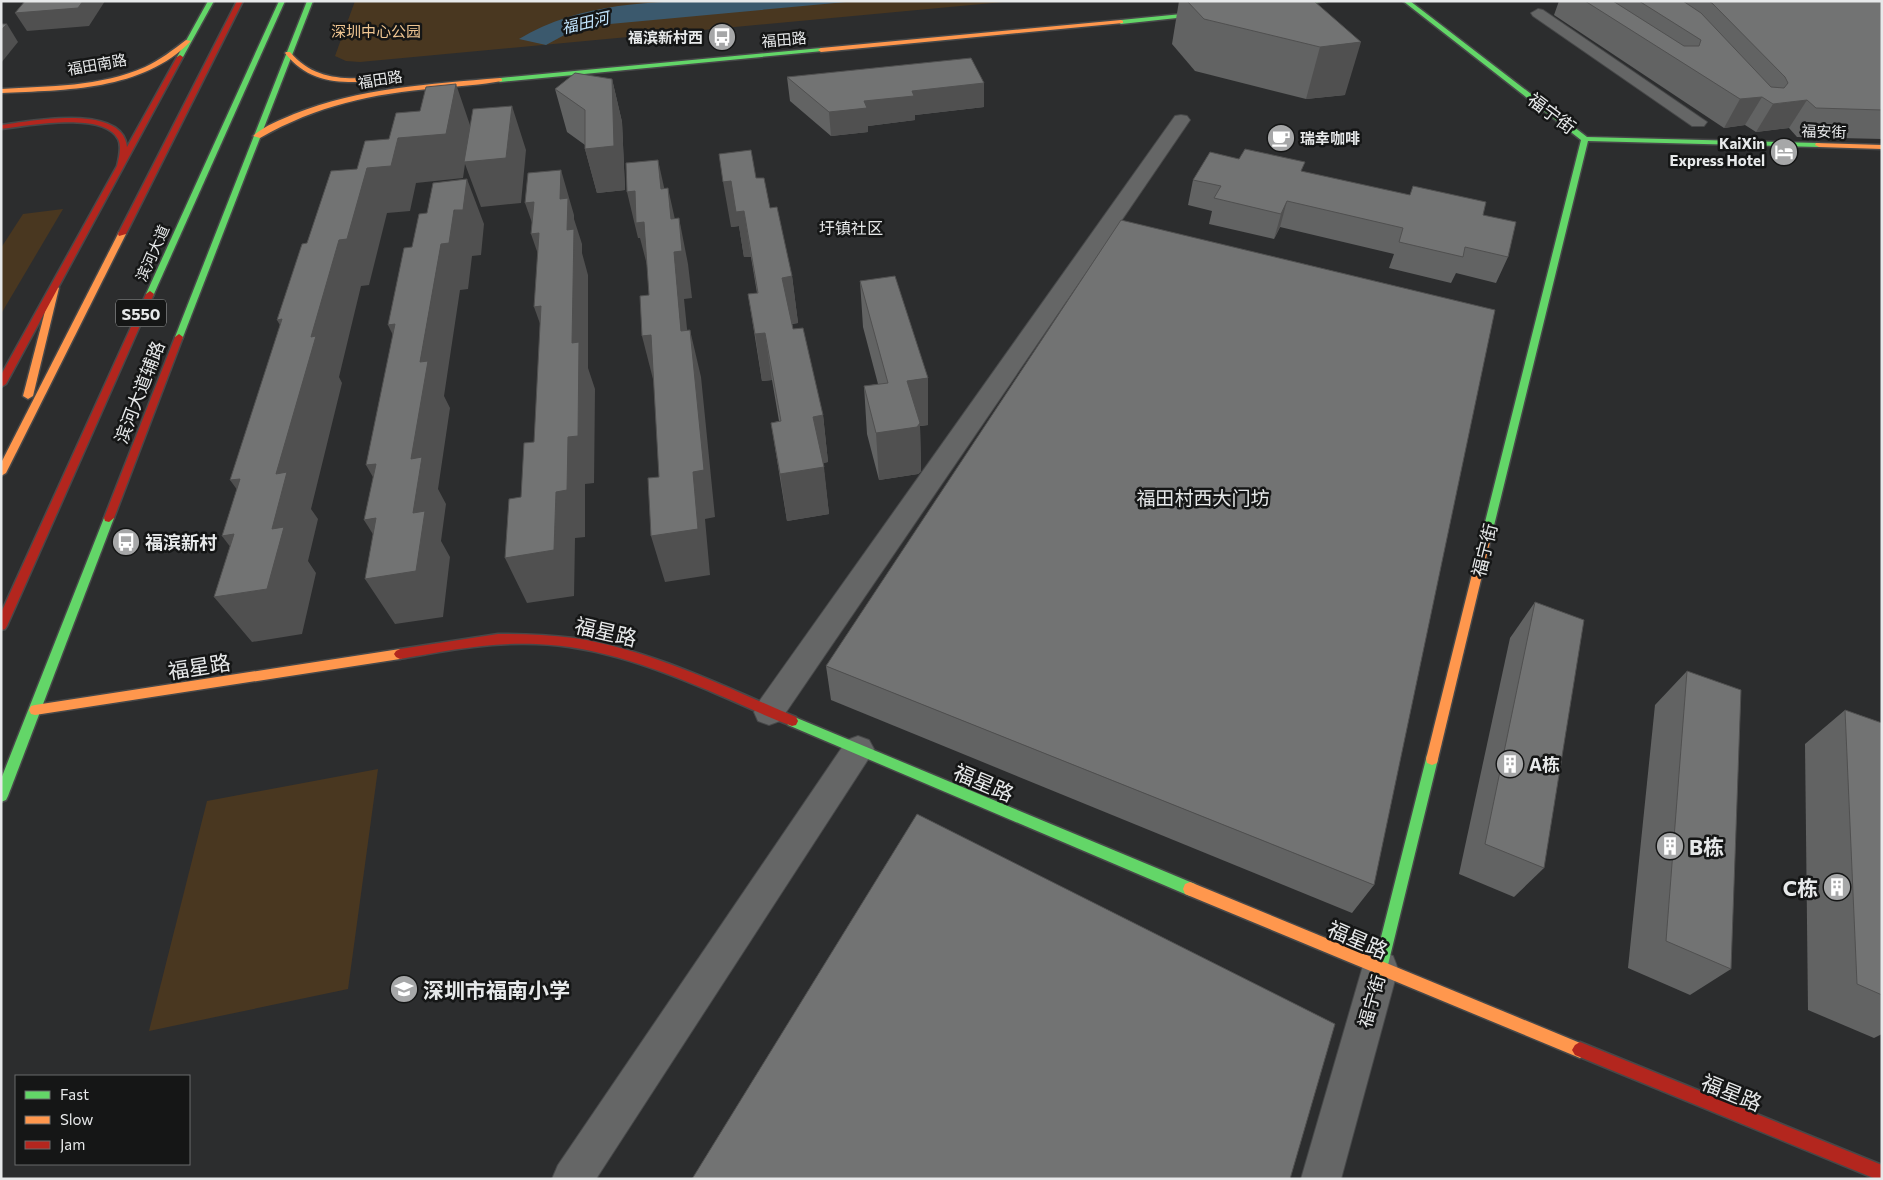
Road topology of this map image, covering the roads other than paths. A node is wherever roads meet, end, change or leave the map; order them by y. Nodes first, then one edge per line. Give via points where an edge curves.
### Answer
1 (211, 1) edge
2 (240, 1) edge
3 (282, 1) edge
4 (310, 1) edge
5 (1322, 1) edge
6 (1406, 1) edge
7 (1264, 7) edge
8 (1225, 11) edge
9 (1556, 11) dead end
10 (188, 41) junction
11 (288, 53) junction
12 (547, 64) dead end
13 (1648, 72) edge
14 (1629, 74) junction
15 (54, 86) junction
16 (1, 91) edge
17 (100, 95) dead end
18 (86, 109) dead end
19 (1181, 120) dead end
20 (1698, 122) dead end
21 (27, 125) junction
22 (1, 128) edge
23 (257, 136) junction
24 (1585, 138) junction
25 (1882, 147) edge
26 (120, 168) junction
27 (55, 288) junction
28 (1, 384) edge
29 (17, 442) junction
30 (1, 473) edge
31 (1, 626) edge
32 (35, 710) junction
33 (769, 712) junction
34 (858, 749) junction
35 (1, 796) edge
36 (1380, 969) junction
37 (1882, 1173) edge
38 (572, 1179) edge
39 (1321, 1179) edge

1 - 10 main road
2 - 29 main road, 滨河大道 / S550
3 - 31 main road, 滨河大道 / S550
4 - 11 main road, 滨河大道辅路
5 - 7 main road
6 - 24 main road, 福宁街
8 - 23 main road, 福田路 via 409,89 310,108 273,124
9 - 14 street via 1538,13
10 - 15 main road, 福田南路 via 173,55 149,68 113,79
10 - 26 main road
11 - 12 main road, 福田路 via 296,68 319,76 352,79
11 - 23 main road, 滨河大道辅路
13 - 14 street
14 - 20 street
15 - 16 main road, 福田南路
15 - 17 main road via 91,88
18 - 21 main road via 70,116
19 - 33 street
21 - 22 main road
21 - 26 main road via 70,121 105,124 122,138
23 - 32 main road, 滨河大道辅路
24 - 25 main road, 福安街
24 - 36 main road, 福宁街
26 - 27 main road
27 - 28 main road
27 - 29 main road
29 - 30 main road, 滨河大道 / S550
32 - 33 main road, 福星路 via 459,644 529,638 559,639 620,651
32 - 35 main road, 滨河大道辅路
33 - 34 main road, 福星路
34 - 36 main road, 福星路
34 - 38 street
36 - 37 main road, 福星路
36 - 39 street, 福宁街

